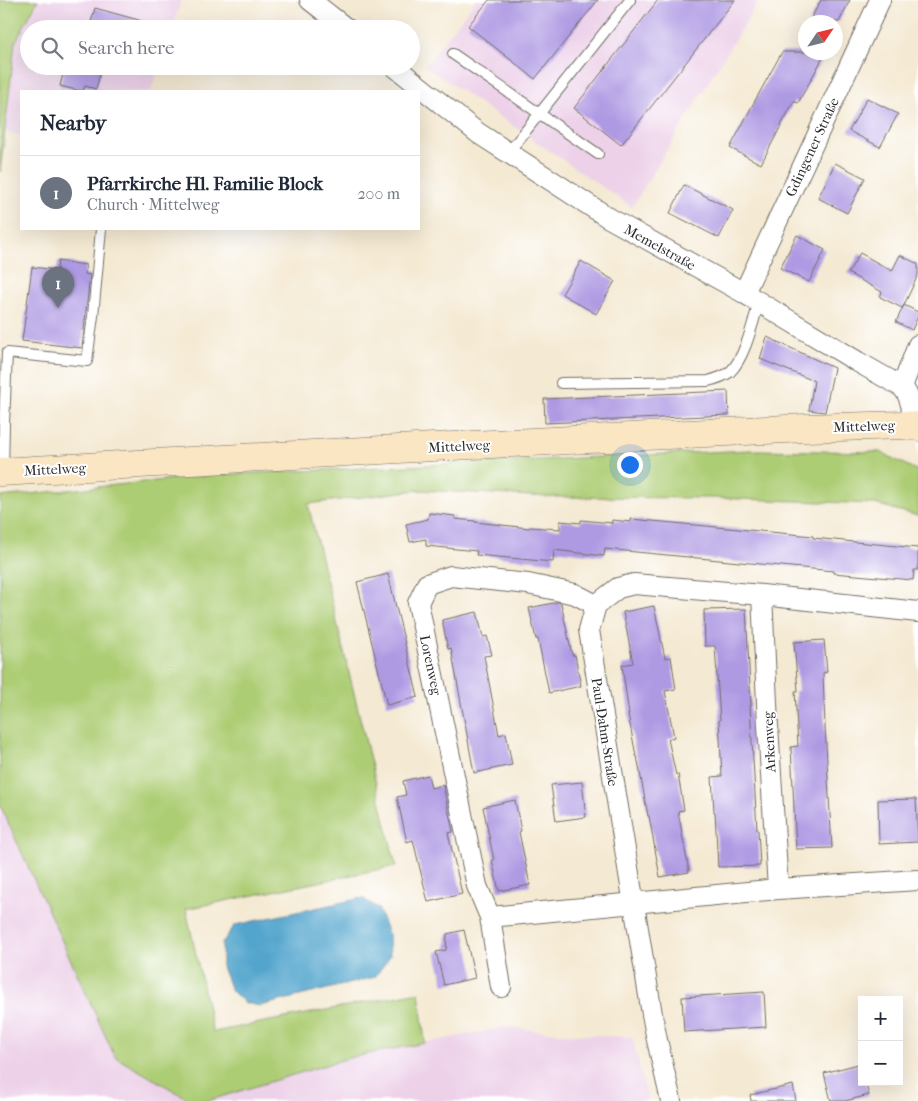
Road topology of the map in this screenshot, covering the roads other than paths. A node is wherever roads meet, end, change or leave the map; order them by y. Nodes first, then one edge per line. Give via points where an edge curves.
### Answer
1 (310, 0) edge
2 (630, 0) edge
3 (880, 0) edge
4 (335, 20) edge
5 (453, 54) dead end
6 (405, 75) edge
7 (539, 114) junction
8 (508, 153) junction
9 (598, 154) dead end
10 (101, 230) edge
11 (752, 298) junction
12 (918, 345) edge
13 (561, 382) dead end
14 (909, 390) edge
15 (915, 427) edge
16 (2, 472) edge
17 (762, 595) junction
18 (596, 605) junction
19 (918, 612) edge
20 (918, 880) edge
21 (778, 889) junction
22 (634, 903) junction
23 (490, 917) junction
24 (500, 986) dead end
25 (671, 1101) edge

1 - 4 street
2 - 7 lane
3 - 11 street, Gdingener Straße
5 - 7 lane
6 - 8 street, Memelstraße
7 - 8 lane
7 - 9 lane
8 - 11 street, Memelstraße via 609,218
10 - 16 lane via 87,361 7,353
11 - 13 lane via 742,354 737,364 720,378 708,381
11 - 14 street, Memelstraße
12 - 14 street
14 - 15 street
15 - 16 main road, Mittelweg via 806,428
17 - 18 street via 634,584 618,588
17 - 19 street
17 - 21 street, Arkenweg
18 - 22 street, Paul-Dahm-Straße via 589,630
18 - 23 street, Lorenweg via 575,594 528,584 451,576 427,584 418,603 477,886
20 - 21 street
21 - 22 street
22 - 23 street
22 - 25 street, Paul-Dahm-Straße via 657,1040
23 - 24 street, Lorenweg

